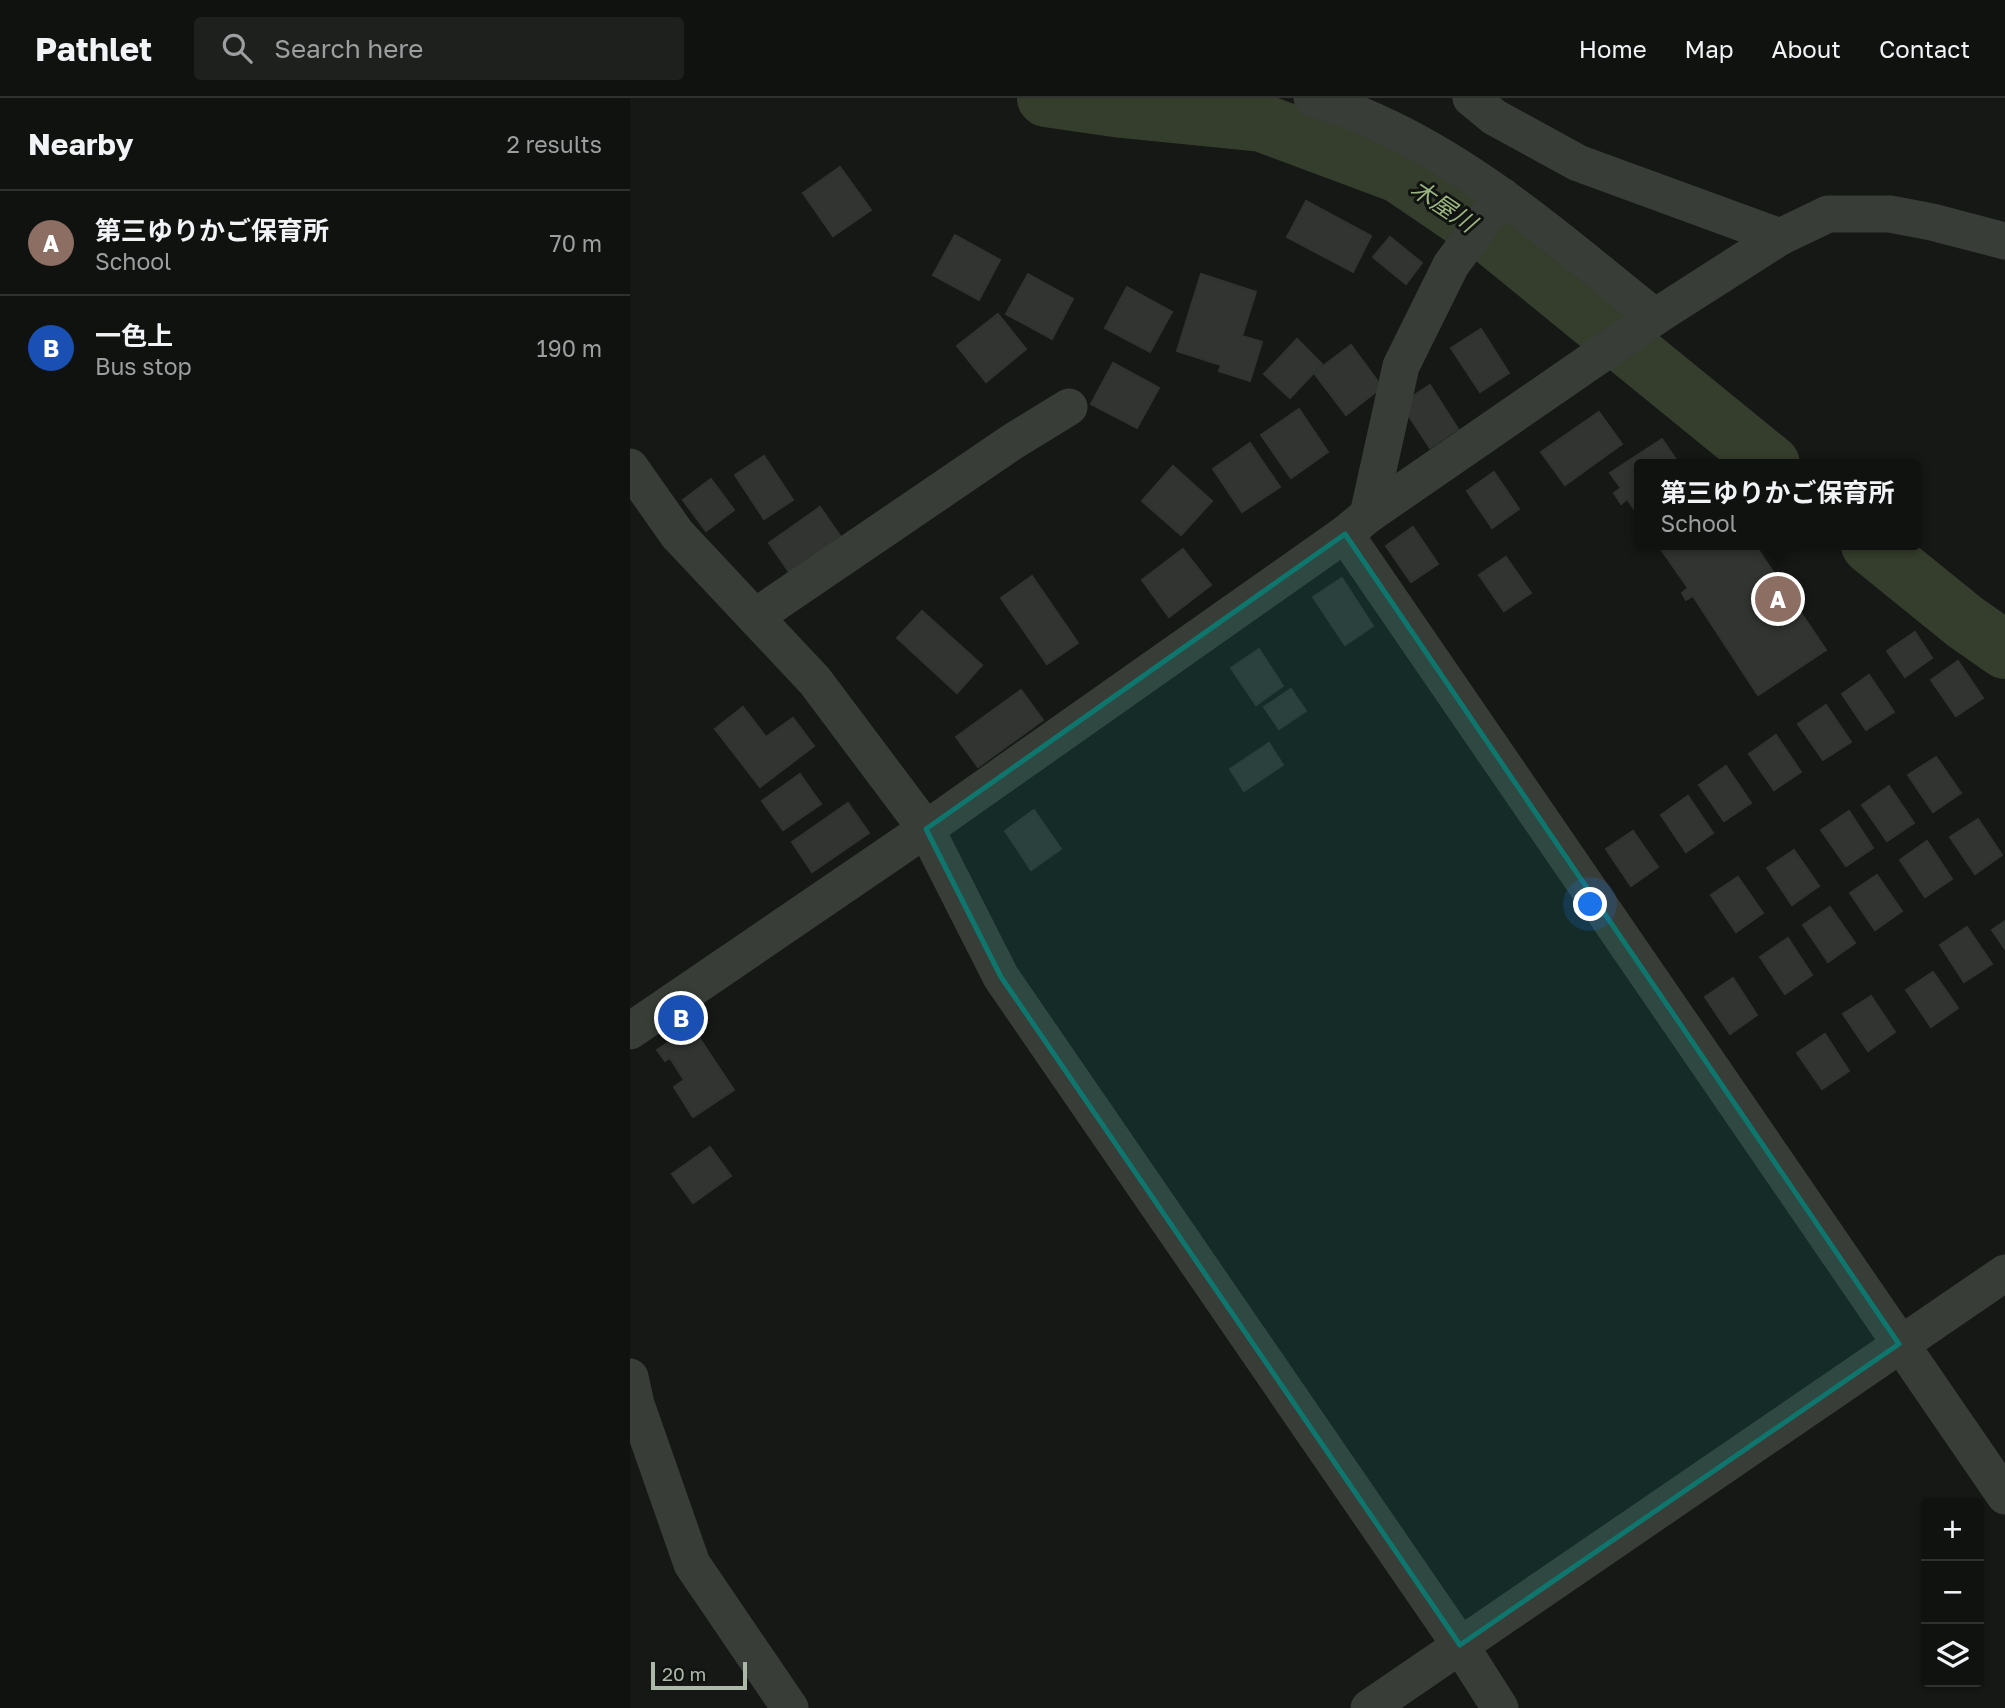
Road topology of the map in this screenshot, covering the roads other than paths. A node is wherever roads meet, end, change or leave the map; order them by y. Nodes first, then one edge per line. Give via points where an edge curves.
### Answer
1 (1312, 98) edge
2 (1471, 98) edge
3 (1352, 104) edge
4 (1493, 207) junction
5 (1780, 237) junction
6 (2005, 241) edge
7 (1655, 317) junction
8 (1069, 407) dead end
9 (630, 467) edge
10 (1356, 525) junction
11 (755, 617) junction
12 (926, 829) junction
13 (630, 1031) edge
14 (2005, 1273) edge
15 (1899, 1344) junction
16 (630, 1377) edge
17 (2005, 1496) edge
18 (1460, 1645) junction
19 (790, 1708) edge
20 (1369, 1708) edge
21 (1500, 1708) edge

1 - 3 street
2 - 5 street via 1494,117 1578,163
3 - 4 street via 1446,158
4 - 7 street
4 - 10 street via 1451,265 1401,366
5 - 6 street via 1828,214 1866,213 1932,222
5 - 7 street
7 - 10 street
8 - 11 street
9 - 11 street via 677,534
10 - 12 street
10 - 15 street
11 - 12 street via 815,681
12 - 13 street
12 - 18 street via 1002,977
14 - 15 street
15 - 17 street
15 - 18 street
16 - 19 street via 635,1404 692,1564
18 - 20 street
18 - 21 street

